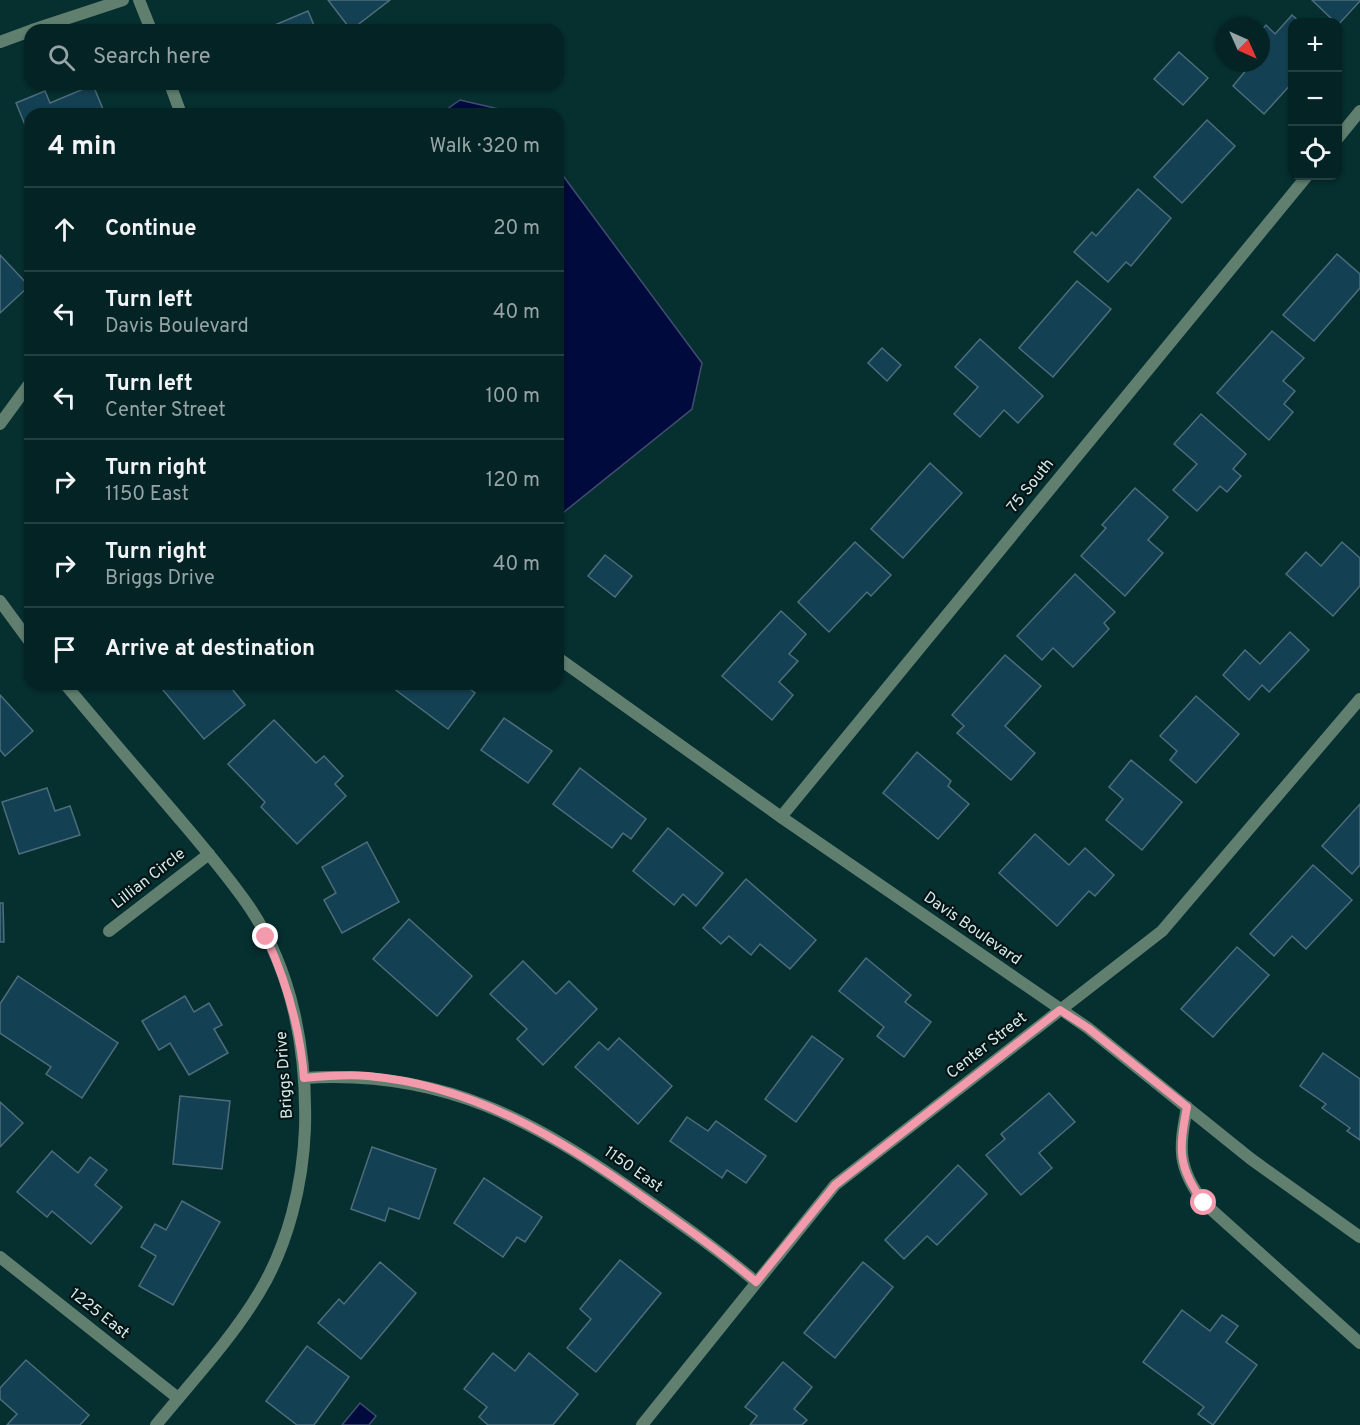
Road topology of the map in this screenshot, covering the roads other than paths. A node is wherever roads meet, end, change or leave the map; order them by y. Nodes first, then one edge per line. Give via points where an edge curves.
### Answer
1 (123, 0) edge
2 (139, 0) edge
3 (49, 24) edge
4 (149, 24) edge
5 (24, 33) edge
6 (0, 42) edge
7 (172, 90) edge
8 (180, 108) edge
9 (1360, 111) edge
10 (1342, 133) edge
11 (1304, 180) edge
12 (24, 391) edge
13 (0, 424) edge
14 (0, 601) edge
15 (24, 634) edge
16 (564, 662) edge
17 (70, 690) edge
18 (1360, 699) edge
19 (782, 817) junction
20 (209, 854) junction
21 (109, 931) dead end
22 (1060, 1010) junction
23 (304, 1078) junction
24 (1187, 1107) junction
25 (1360, 1237) edge
26 (0, 1257) edge
27 (756, 1282) junction
28 (1360, 1343) edge
29 (178, 1398) junction
30 (156, 1425) edge
31 (642, 1425) edge

1 - 3 street
2 - 4 street
5 - 6 street
7 - 8 street
9 - 10 street
11 - 19 street, 75 South
12 - 13 street
14 - 15 street
16 - 19 street, Davis Boulevard
17 - 20 street, Briggs Drive
18 - 22 street, Center Street via 1172,921
19 - 22 street, Davis Boulevard
20 - 21 street, Lillian Circle
20 - 23 street, Briggs Drive via 251,910 279,965 298,1023
22 - 24 street, Davis Boulevard
22 - 27 street, Center Street via 835,1185
23 - 27 street, 1150 East via 366,1076 397,1080 463,1097 514,1118 600,1167
23 - 29 street, Briggs Drive via 301,1169 295,1201 274,1262 243,1318
24 - 25 street, Davis Boulevard via 1251,1159
24 - 28 street via 1180,1155 1200,1198
26 - 29 street, 1225 East
27 - 31 street, Center Street
29 - 30 street, Briggs Drive

